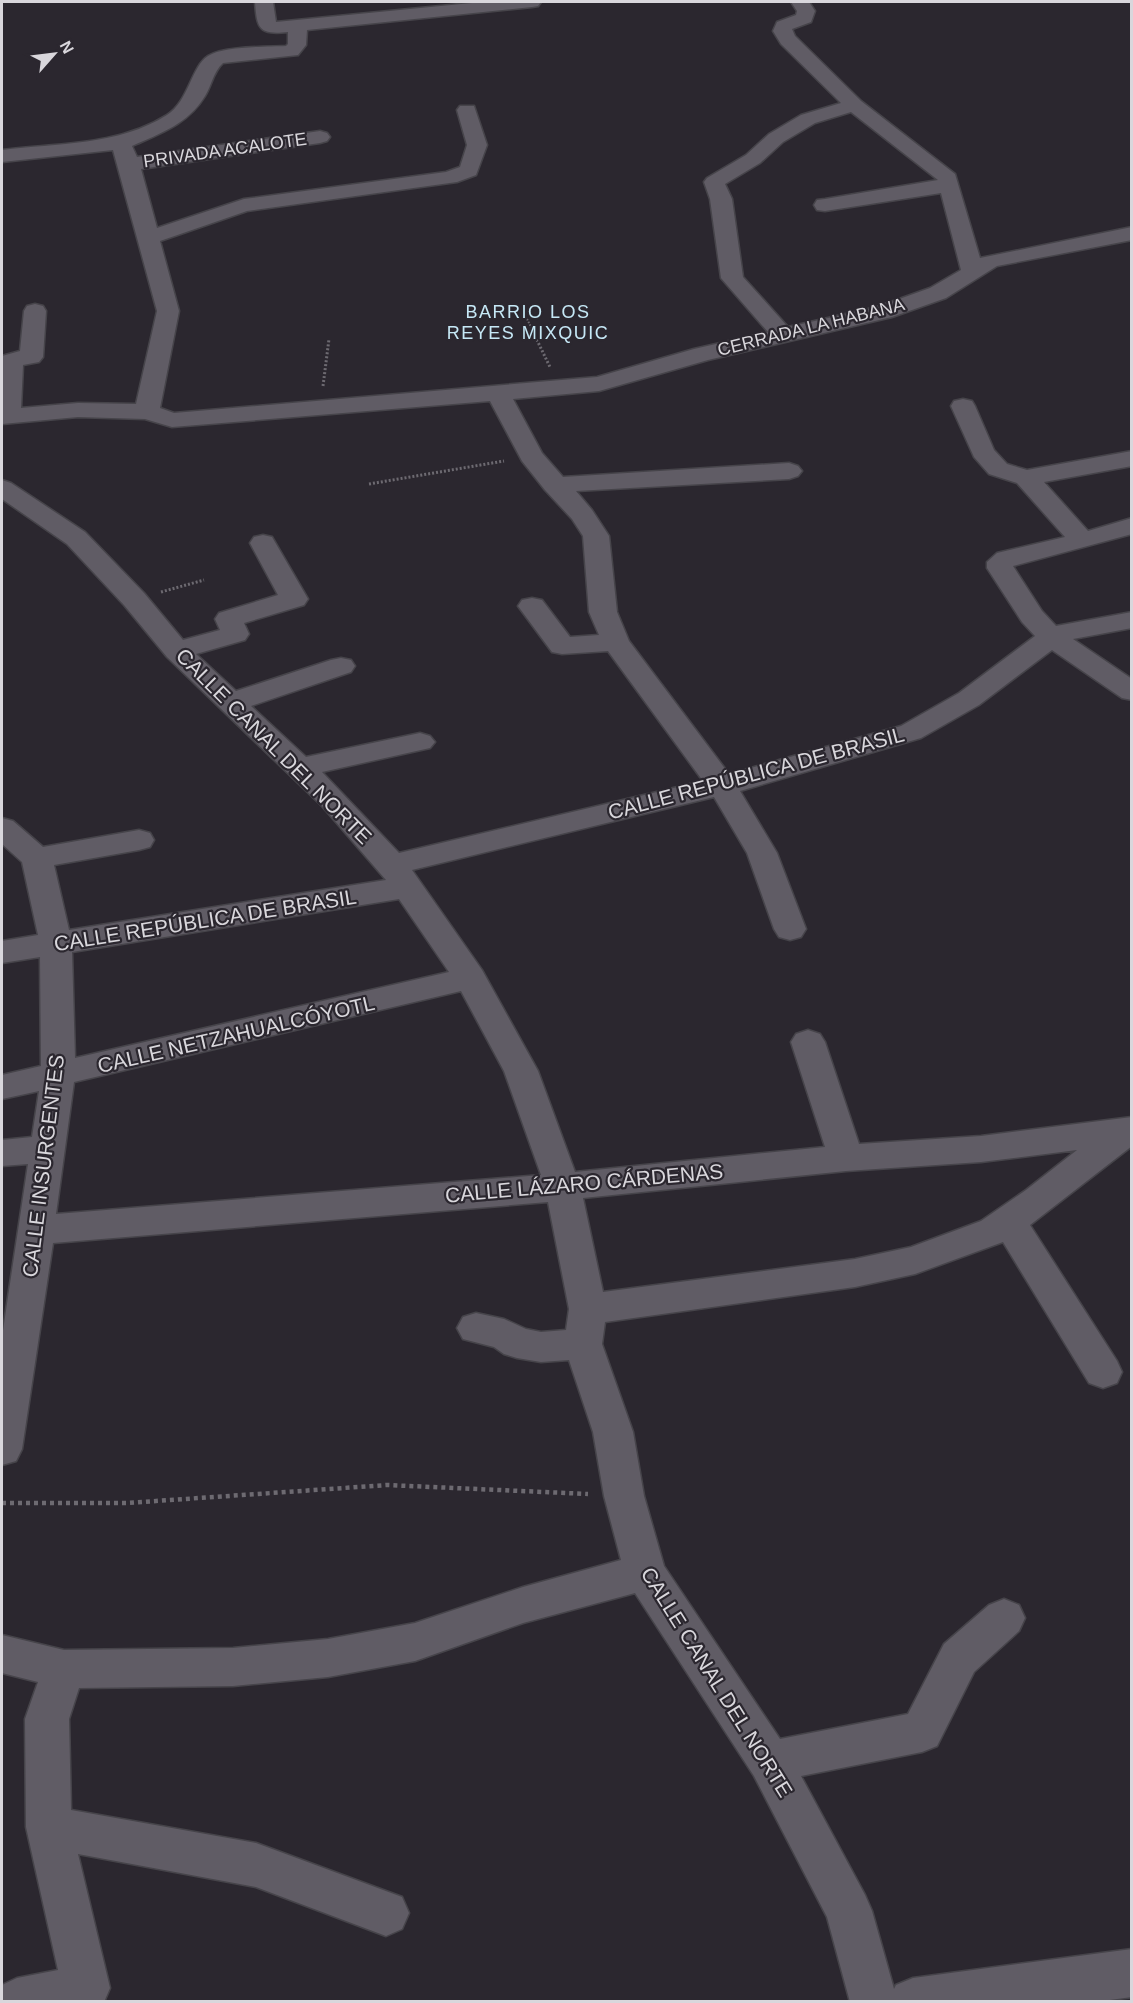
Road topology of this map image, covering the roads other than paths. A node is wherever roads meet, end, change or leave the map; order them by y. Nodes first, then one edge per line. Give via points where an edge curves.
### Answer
1 (264, 2) edge
2 (532, 2) edge
3 (800, 2) edge
4 (298, 26) junction
5 (855, 105) junction
6 (467, 110) dead end
7 (320, 137) dead end
8 (121, 143) junction
9 (2, 156) edge
10 (129, 164) junction
11 (949, 185) junction
12 (825, 205) dead end
13 (1131, 233) edge
14 (149, 238) junction
15 (972, 271) junction
16 (35, 311) dead end
17 (782, 334) junction
18 (498, 394) junction
19 (963, 406) dead end
20 (147, 412) junction
21 (5, 416) edge
22 (1131, 458) edge
23 (789, 471) dead end
24 (1026, 478) junction
25 (554, 485) junction
26 (2, 488) edge
27 (1131, 526) edge
28 (1083, 541) junction
29 (263, 543) dead end
30 (532, 606) dead end
31 (1131, 620) edge
32 (1051, 638) junction
33 (616, 642) junction
34 (177, 651) junction
35 (341, 666) dead end
36 (1131, 692) edge
37 (232, 703) junction
38 (420, 742) dead end
39 (300, 768) junction
40 (722, 786) junction
41 (2, 828) edge
42 (139, 840) dead end
43 (37, 858) junction
44 (400, 876) junction
45 (790, 929) dead end
46 (56, 944) junction
47 (2, 952) edge
48 (470, 978) junction
49 (808, 1042) dead end
50 (58, 1076) junction
51 (2, 1087) edge
52 (1129, 1131) edge
53 (46, 1149) junction
54 (2, 1154) edge
55 (846, 1158) junction
56 (563, 1187) junction
57 (1008, 1220) junction
58 (36, 1230) junction
59 (12, 1323) edge
60 (586, 1327) junction
61 (476, 1329) dead end
62 (1103, 1372) dead end
63 (2, 1449) edge
64 (645, 1572) junction
65 (1004, 1618) dead end
66 (2, 1654) edge
67 (64, 1669) junction
68 (770, 1761) junction
69 (49, 1827) junction
70 (386, 1913) dead end
71 (1131, 1973) edge
72 (17, 2001) edge
73 (874, 2001) edge
74 (913, 2001) edge

1 - 4 street via 266,24 273,28
2 - 4 street
3 - 5 street via 806,11 804,18 784,26 782,31
4 - 8 street via 297,45 291,51 216,59 196,95 175,119
5 - 11 street via 943,172
5 - 17 street via 808,119 714,182 722,199 732,278
6 - 14 street via 477,145 469,171 450,178 244,206
7 - 10 street, PRIVADA ACALOTE
8 - 9 street
8 - 10 street
10 - 14 street
11 - 12 street
11 - 15 street
13 - 15 street, CERRADA LA HABANA via 990,261
14 - 20 street via 168,311
15 - 17 street, CERRADA LA HABANA via 938,292 884,312
16 - 21 street via 31,357 12,359
17 - 18 street, CERRADA LA HABANA via 599,384
18 - 20 street, CERRADA LA HABANA via 172,420
18 - 25 street via 531,456
19 - 24 street via 982,452 998,469
20 - 21 street, CERRADA LA HABANA via 78,410
22 - 24 street
23 - 25 street
24 - 28 street
25 - 33 street via 584,515 596,536 603,612
26 - 34 street, CALLE CANAL DEL NORTE via 76,538
27 - 28 street
28 - 32 street via 1000,562 1000,568 1032,616
29 - 34 street via 294,599 229,619 235,634
30 - 33 street via 562,646
31 - 32 street, CALLE REPÚBLICA DE BRASIL via 1077,629
32 - 36 street
32 - 40 street, CALLE REPÚBLICA DE BRASIL via 969,699 911,732
33 - 40 street
34 - 37 street, CALLE CANAL DEL NORTE
35 - 37 street
37 - 39 street, CALLE CANAL DEL NORTE
38 - 39 street
39 - 44 street, CALLE CANAL DEL NORTE via 333,799
40 - 44 street, CALLE REPÚBLICA DE BRASIL
40 - 45 street via 762,853
41 - 43 street
42 - 43 street
43 - 46 street, CALLE INSURGENTES
44 - 46 street, CALLE REPÚBLICA DE BRASIL
44 - 48 street, CALLE CANAL DEL NORTE
46 - 47 street, CALLE REPÚBLICA DE BRASIL
46 - 50 street, CALLE INSURGENTES
48 - 50 street, CALLE NETZAHUALCÓYOTL
48 - 56 street, CALLE CANAL DEL NORTE via 521,1071
49 - 55 street
50 - 51 street, CALLE NETZAHUALCÓYOTL
50 - 53 street, CALLE INSURGENTES
52 - 55 street, CALLE LÁZARO CÁRDENAS via 981,1149
52 - 57 street
53 - 54 street
53 - 58 street, CALLE INSURGENTES
55 - 56 street, CALLE LÁZARO CÁRDENAS
56 - 58 street, CALLE LÁZARO CÁRDENAS
56 - 60 street, CALLE CANAL DEL NORTE
57 - 60 street via 994,1231 915,1260
57 - 62 street
58 - 59 street, CALLE INSURGENTES
59 - 63 street, CALLE INSURGENTES
60 - 61 street via 541,1347
60 - 64 street, CALLE CANAL DEL NORTE
64 - 67 street via 523,1605 415,1641 328,1658 233,1667
64 - 68 street, CALLE CANAL DEL NORTE
65 - 68 street via 959,1658 922,1732
66 - 67 street
67 - 69 street via 47,1719
68 - 73 street, CALLE CANAL DEL NORTE via 849,1911
69 - 70 street via 256,1865
69 - 72 street via 87,1988
71 - 74 street

